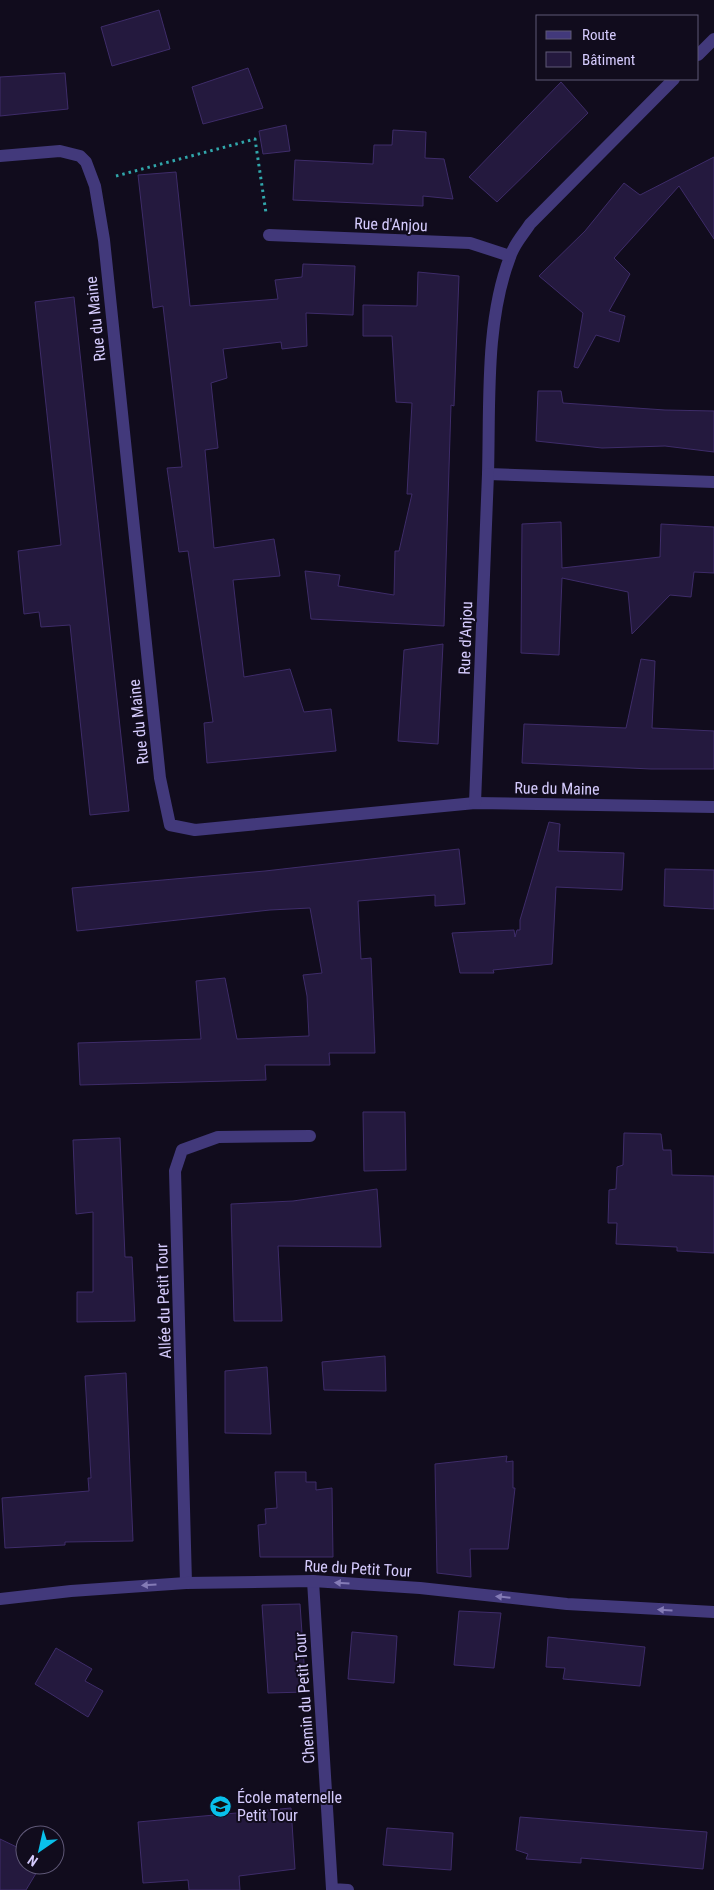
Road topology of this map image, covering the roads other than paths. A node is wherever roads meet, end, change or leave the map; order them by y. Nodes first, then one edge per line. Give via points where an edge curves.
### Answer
1 (714, 38) edge
2 (699, 54) edge
3 (673, 80) edge
4 (0, 156) edge
5 (269, 235) road end
6 (510, 256) junction
7 (488, 474) junction
8 (714, 482) edge
9 (474, 803) junction
10 (714, 807) edge
11 (310, 1136) dead end
12 (312, 1580) junction
13 (186, 1583) junction
14 (0, 1599) edge
15 (714, 1612) edge
16 (348, 1890) edge

1 - 2 street
3 - 6 street, Rue d'Anjou via 530,224
4 - 9 street, Rue du Maine via 60,151 74,154 86,162 95,186 104,240 160,778 170,825 195,830
5 - 6 street, Rue d'Anjou via 470,243
6 - 7 street, Rue d'Anjou via 498,296
7 - 8 street
7 - 9 street, Rue d'Anjou
9 - 10 street, Rue du Maine
11 - 13 street, Allée du Petit Tour via 218,1137 182,1150 175,1171
12 - 13 street, Rue du Petit Tour
15 -> 12 street, Rue du Petit Tour via 567,1604
12 - 16 street, Chemin du Petit Tour via 332,1889
13 -> 14 street, Rue du Petit Tour

